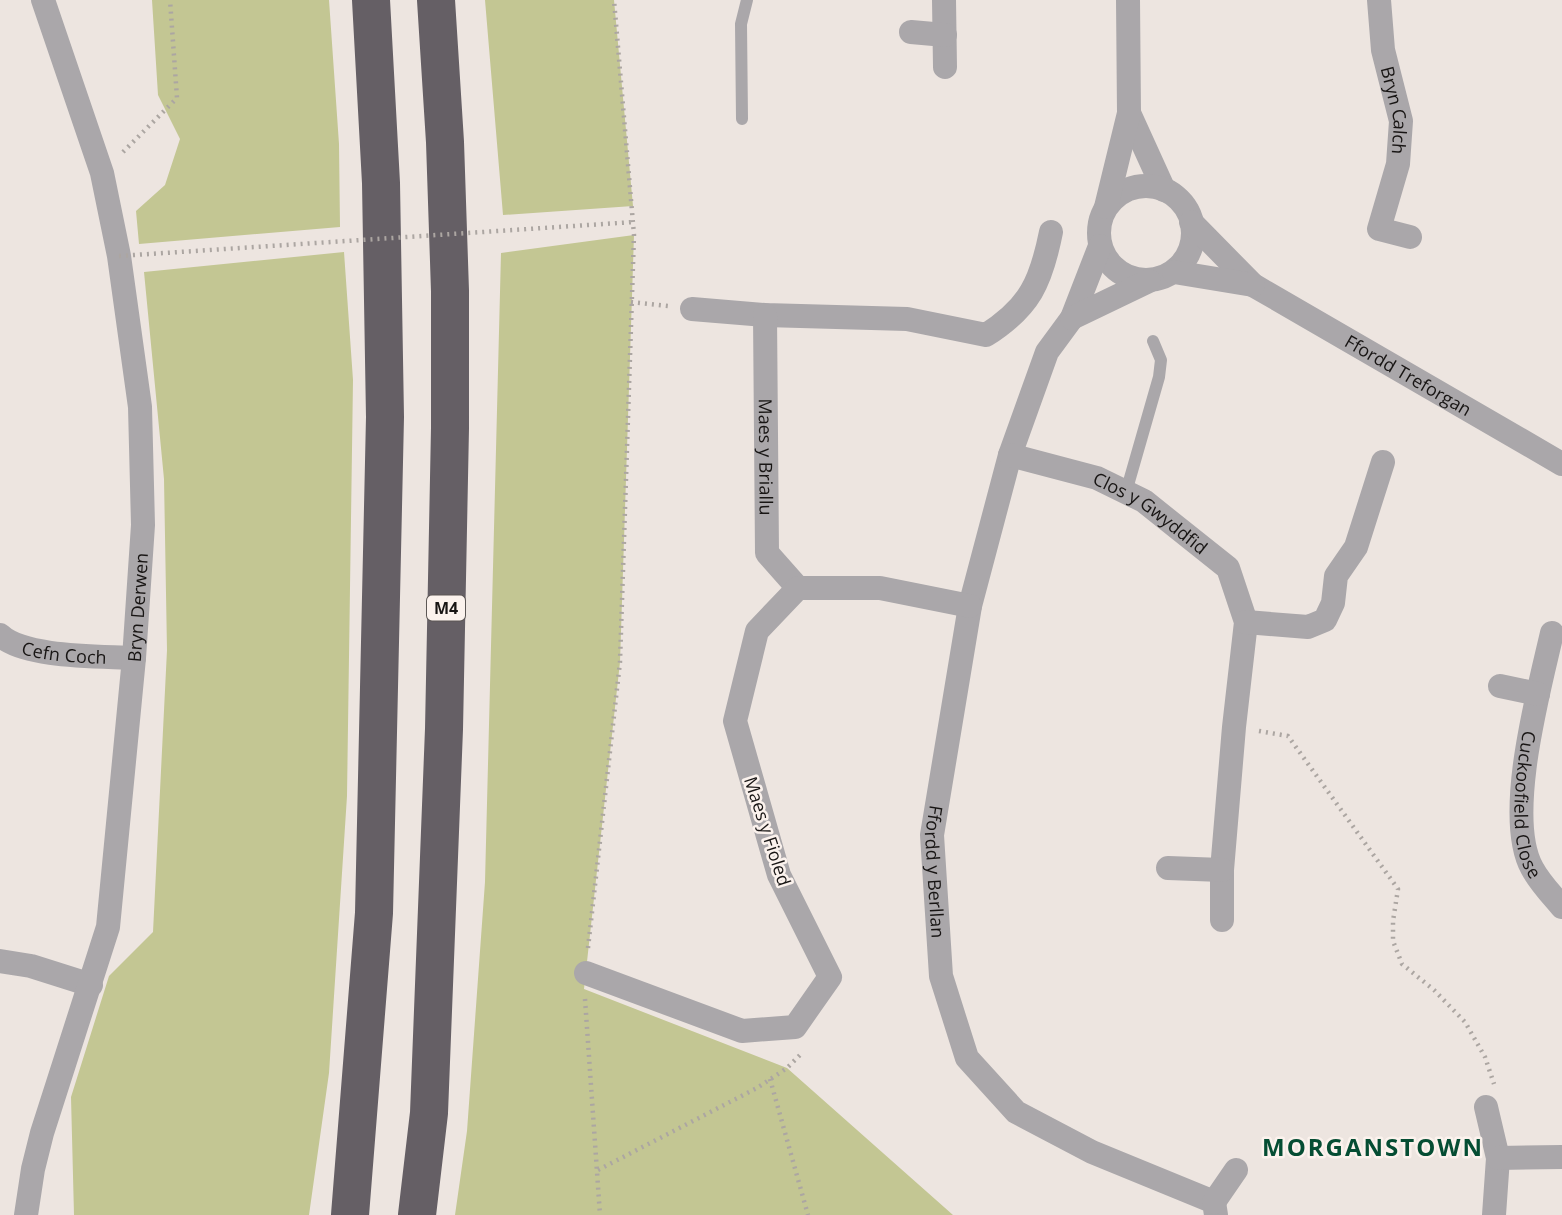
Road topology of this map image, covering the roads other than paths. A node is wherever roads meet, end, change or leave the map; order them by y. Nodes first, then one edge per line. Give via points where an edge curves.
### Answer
1 (43, 0) edge
2 (371, 0) edge
3 (436, 0) edge
4 (747, 0) edge
5 (944, 0) edge
6 (1128, 0) edge
7 (1379, 0) edge
8 (911, 32) dead end
9 (945, 35) junction
10 (945, 67) dead end
11 (1129, 113) junction
12 (742, 119) dead end
13 (1164, 190) junction
14 (1106, 207) junction
15 (1191, 222) junction
16 (1052, 232) dead end
17 (1410, 237) dead end
18 (1100, 246) junction
19 (1174, 272) junction
20 (1149, 281) junction
21 (1253, 285) junction
22 (692, 309) road end
23 (765, 315) junction
24 (1072, 318) junction
25 (1153, 341) dead end
26 (1010, 455) junction
27 (1382, 461) dead end
28 (1562, 464) edge
29 (1126, 492) junction
30 (798, 588) junction
31 (970, 606) junction
32 (1246, 621) junction
33 (1552, 634) dead end
34 (0, 635) edge
35 (134, 658) junction
36 (1500, 686) dead end
37 (1538, 694) junction
38 (1168, 868) dead end
39 (1222, 870) junction
40 (1562, 907) edge
41 (1222, 920) dead end
42 (0, 961) edge
43 (586, 973) road end
44 (92, 985) junction
45 (1486, 1107) road end
46 (1562, 1157) edge
47 (1498, 1158) junction
48 (1236, 1170) dead end
49 (1215, 1209) edge
50 (26, 1215) edge
51 (350, 1215) edge
52 (417, 1215) edge
53 (1494, 1215) edge

1 - 35 street, Bryn Derwen via 102,173 140,407 143,524
2 - 51 highway via 381,183 385,431 374,913
3 - 52 highway, M4 via 450,291 449,441 444,729 429,1113
4 - 12 lane via 741,24
5 - 9 street
6 - 11 street
7 - 17 street, Bryn Calch via 1383,50 1401,121 1398,164 1379,229
8 - 9 street
9 - 10 street
11 - 13 street
11 - 14 street
13 - 14 street via 1132,188
13 - 15 street via 1177,197
14 - 18 street via 1098,226
15 - 19 street via 1190,249
15 - 21 street, Ffordd Treforgan
16 - 23 street via 1032,295 986,335 906,319
18 - 20 street via 1106,261 1118,272
18 - 24 street, Ffordd y Berllan
19 - 20 street
19 - 21 street, Ffordd Treforgan
20 - 24 street, Ffordd y Berllan
21 - 28 street, Ffordd Treforgan
22 - 23 street
23 - 30 street, Maes y Briallu via 767,553
24 - 26 street, Ffordd y Berllan via 1047,352
25 - 29 lane via 1161,360 1159,377
26 - 29 street, Clos y Gwyddfid via 1097,478
26 - 31 street, Ffordd y Berllan
27 - 32 street via 1356,547 1336,576 1333,603 1325,620 1308,627
29 - 32 street, Clos y Gwyddfid via 1144,500 1228,568
30 - 31 street via 880,588
30 - 43 street, Maes y Fioled via 757,631 735,721 779,875 830,976 795,1027 742,1031
31 - 49 street, Ffordd y Berllan via 932,835 942,976 967,1058 1016,1112
32 - 39 street, Clos y Gwyddfid
33 - 37 street, Cuckoofield Close
34 - 35 street, Cefn Coch via 17,647 35,651
35 - 44 street, Bryn Derwen via 108,927
36 - 37 street
37 - 40 street, Cuckoofield Close via 1520,825 1531,867
38 - 39 street
39 - 41 street, Clos y Gwyddfid
42 - 44 street
44 - 50 street, Bryn Derwen via 43,1133
45 - 47 street
46 - 47 street
47 - 53 street
48 - 49 street

